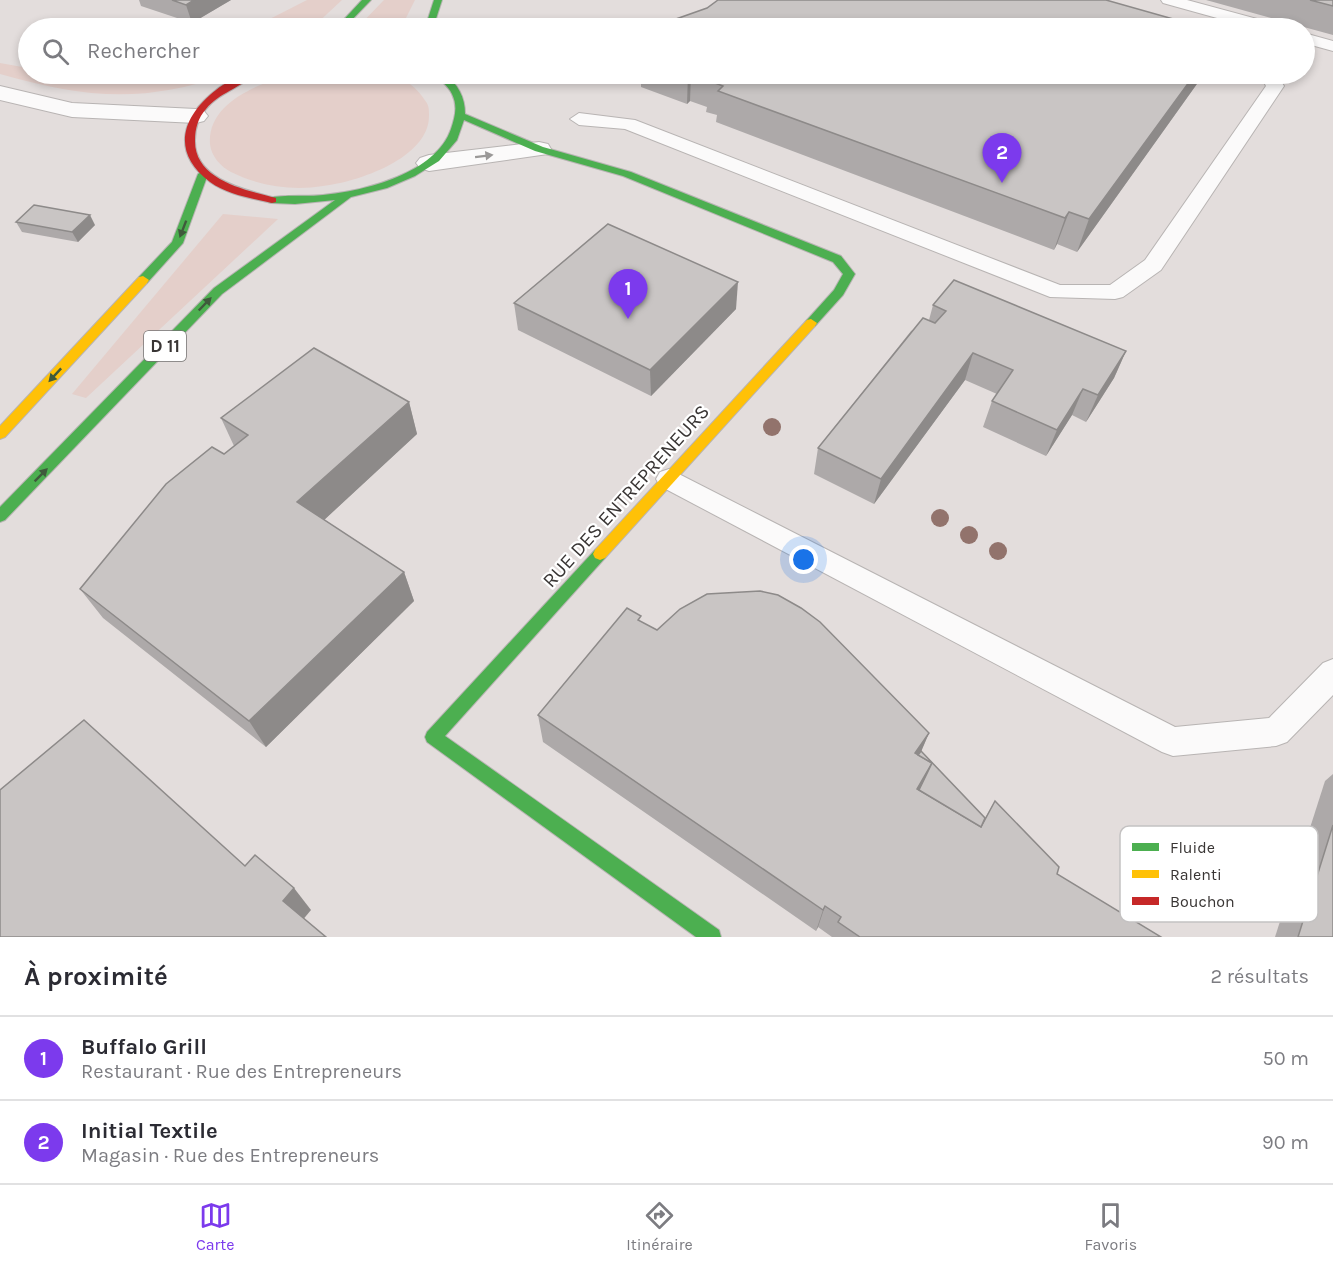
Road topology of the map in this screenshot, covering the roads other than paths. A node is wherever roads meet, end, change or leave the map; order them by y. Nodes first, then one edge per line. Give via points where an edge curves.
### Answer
1 (367, 0) edge
2 (438, 0) edge
3 (1169, 0) edge
4 (350, 18) edge
5 (432, 18) edge
6 (1234, 18) edge
7 (1315, 41) edge
8 (1333, 46) edge
9 (233, 84) edge
10 (449, 84) edge
11 (1274, 84) edge
12 (0, 93) edge
13 (196, 116) junction
14 (462, 116) junction
15 (579, 118) dead end
16 (539, 149) junction
17 (429, 163) junction
18 (203, 174) junction
19 (347, 196) junction
20 (0, 434) edge
21 (669, 479) junction
22 (0, 516) edge
23 (1333, 672) edge
24 (712, 937) edge

1 - 4 main road
2 - 5 main road
3 - 6 lane
7 - 8 lane
9 - 13 main road via 216,94
10 - 14 main road via 460,96
11 - 15 lane via 1153,265 1115,292 1058,292 628,123
12 - 13 street via 23,101 104,114
13 - 18 main road via 188,136 190,156
14 - 16 main road
14 - 17 main road via 452,140
17 -> 16 street
16 - 21 main road, RUE DES ENTREPRENEURS via 627,174 837,259 849,274 839,292
17 - 19 main road via 393,183
18 - 19 main road via 228,189 264,199 305,201
18 -> 20 main road via 177,243
22 -> 19 main road, D 11 via 218,291
21 - 23 lane via 1173,742 1276,732
21 - 24 main road, RUE DES ENTREPRENEURS via 433,737

